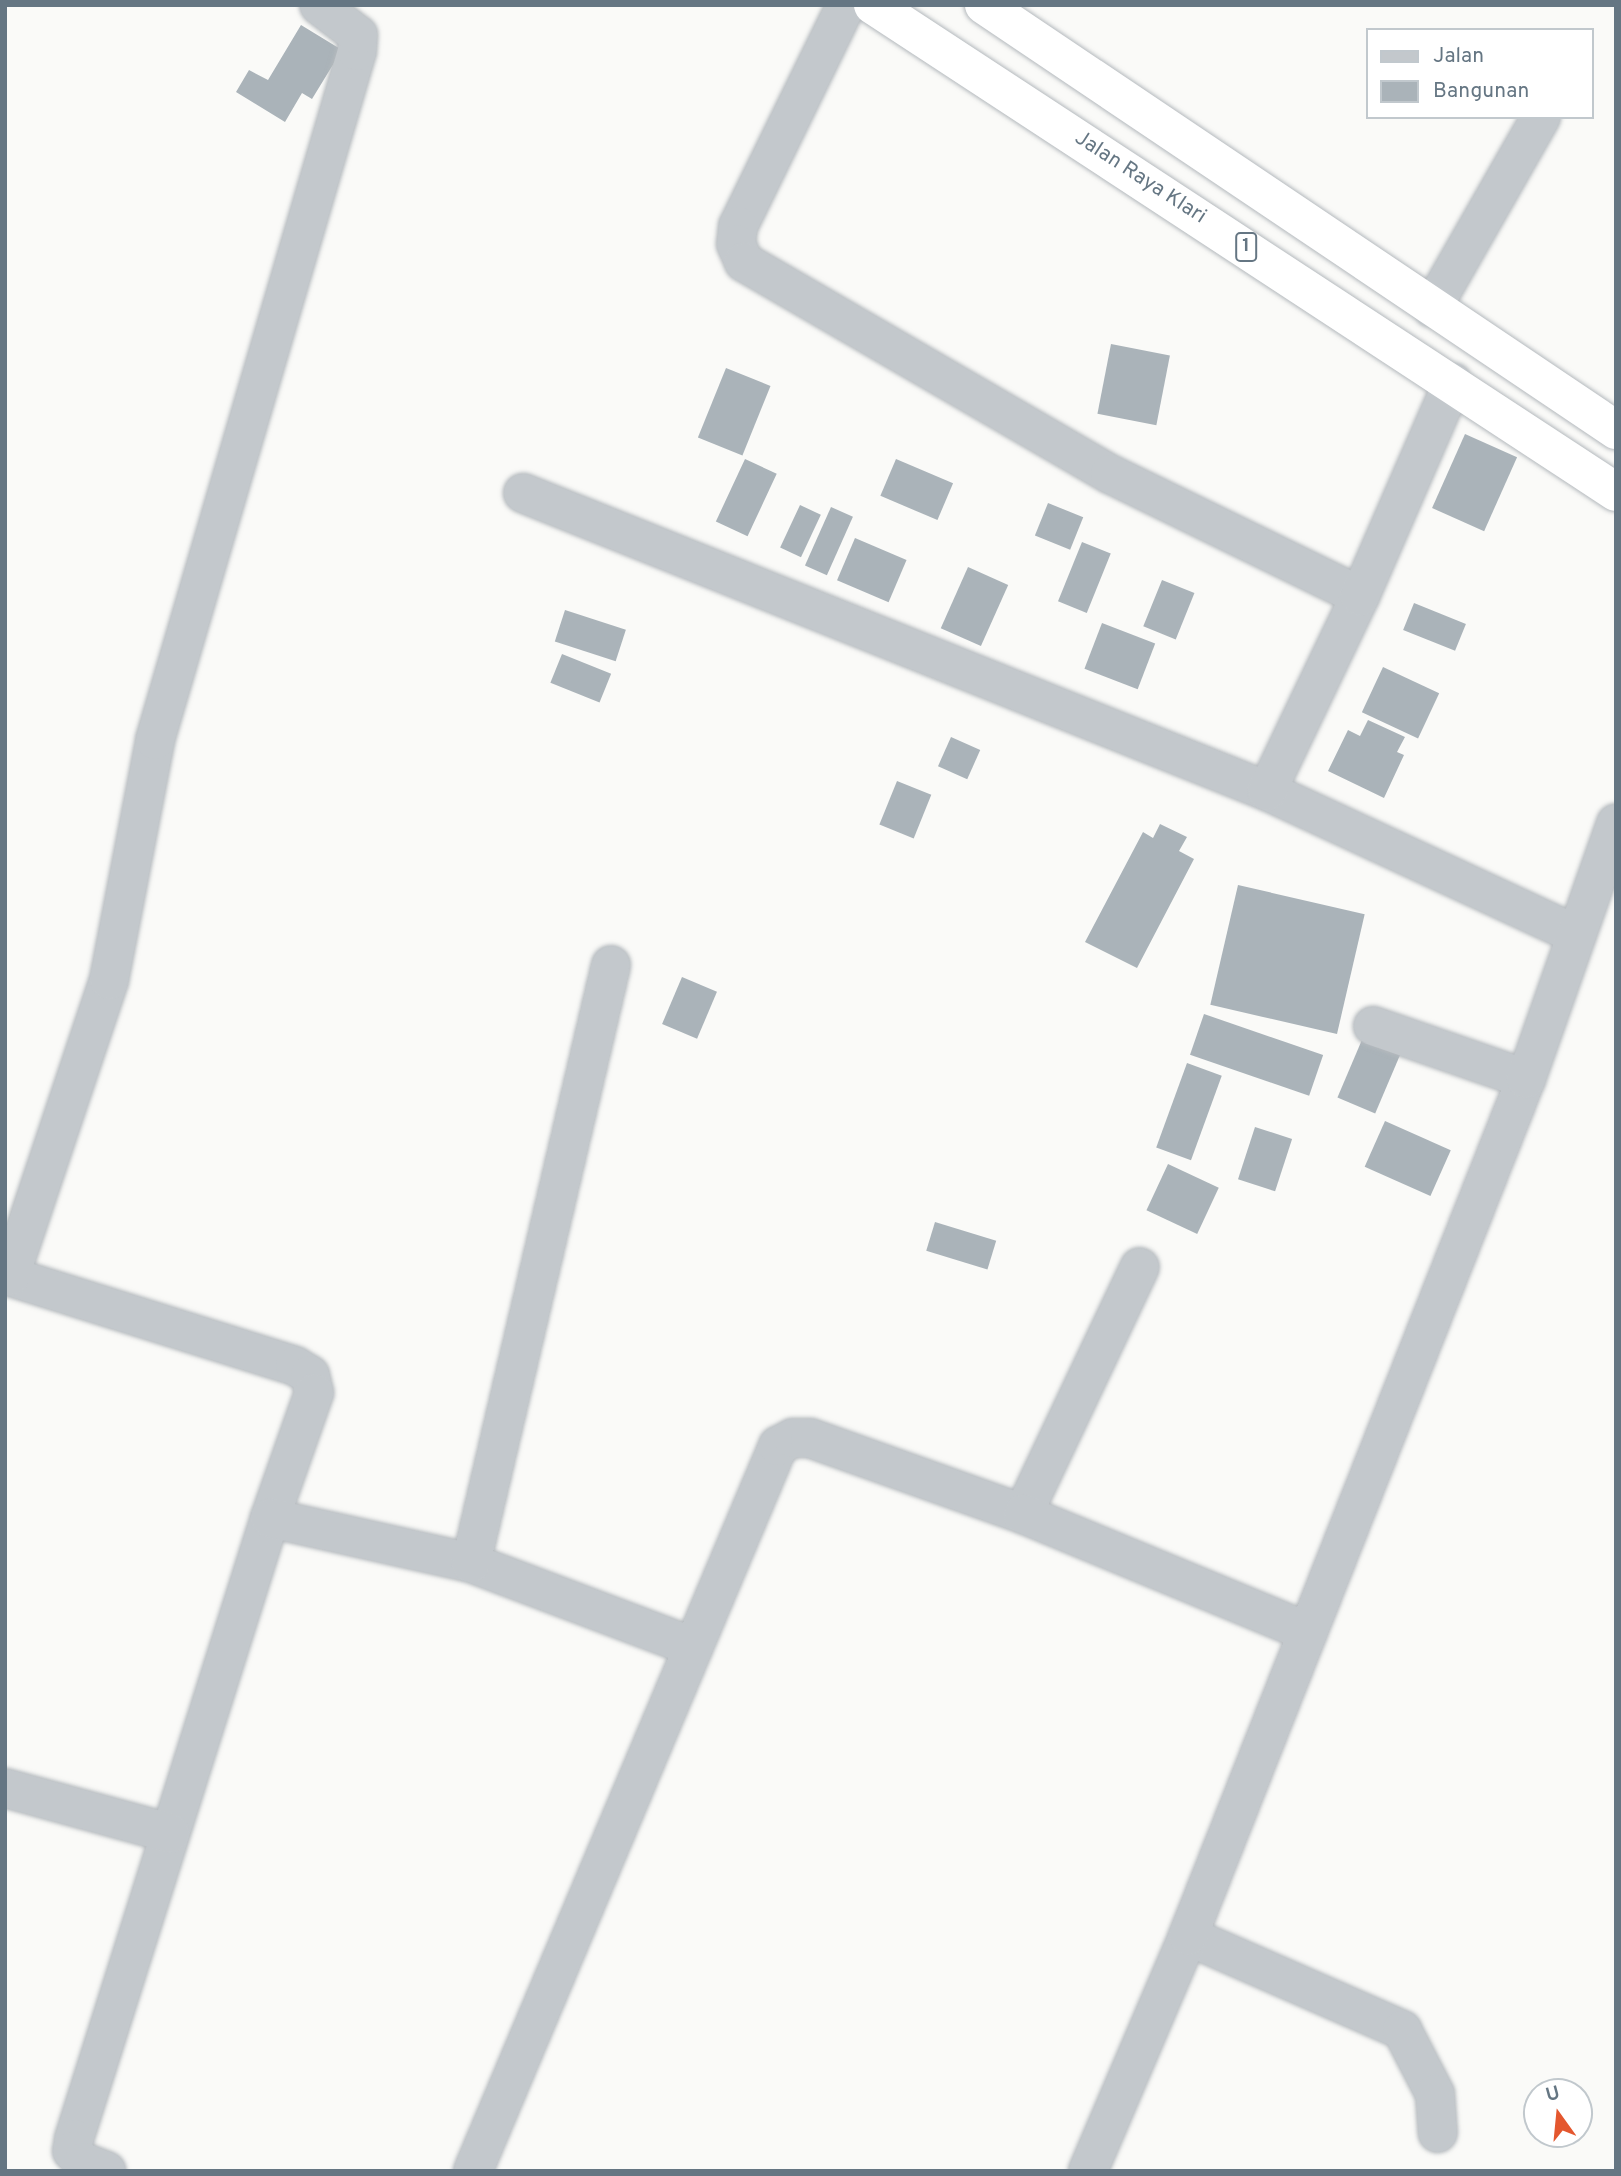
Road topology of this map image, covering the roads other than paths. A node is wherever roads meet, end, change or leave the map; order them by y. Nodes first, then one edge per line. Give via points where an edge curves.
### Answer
1 (319, 5) edge
2 (846, 5) edge
3 (873, 5) edge
4 (984, 5) edge
5 (1540, 119) edge
6 (1432, 308) junction
7 (1453, 382) junction
8 (1616, 430) edge
9 (1616, 492) edge
10 (523, 493) dead end
11 (1360, 596) junction
12 (1267, 791) junction
13 (1616, 822) edge
14 (1573, 933) junction
15 (611, 965) dead end
16 (1373, 1026) dead end
17 (1526, 1079) junction
18 (1140, 1267) dead end
19 (7, 1275) edge
20 (1023, 1514) junction
21 (270, 1518) junction
22 (471, 1563) junction
23 (1308, 1632) junction
24 (691, 1646) junction
25 (5, 1788) edge
26 (170, 1833) junction
27 (1188, 1936) junction
28 (1438, 2133) dead end
29 (106, 2171) edge
30 (473, 2171) edge
31 (1088, 2171) edge

1 - 19 street via 358,35 357,51 155,740 109,980
2 - 11 street via 738,226 736,244 744,262 1110,474
3 - 7 highway, Jalan Raya Klari / 1
4 - 6 highway
5 - 6 street
6 - 8 highway
7 - 9 highway, Jalan Raya Klari / 1
7 - 11 street
10 - 12 street
11 - 12 street
12 - 14 street
13 - 14 street
14 - 17 street
15 - 22 street
16 - 17 street
17 - 23 street
18 - 20 street
19 - 21 street via 295,1366 310,1375 314,1393
20 - 23 street
20 - 24 street via 810,1438 793,1438 778,1446
21 - 22 street
21 - 26 street
22 - 24 street
23 - 27 street
24 - 30 street
25 - 26 street
26 - 29 street via 74,2138 72,2151 83,2162
27 - 28 street via 1402,2029 1435,2094
27 - 31 street

